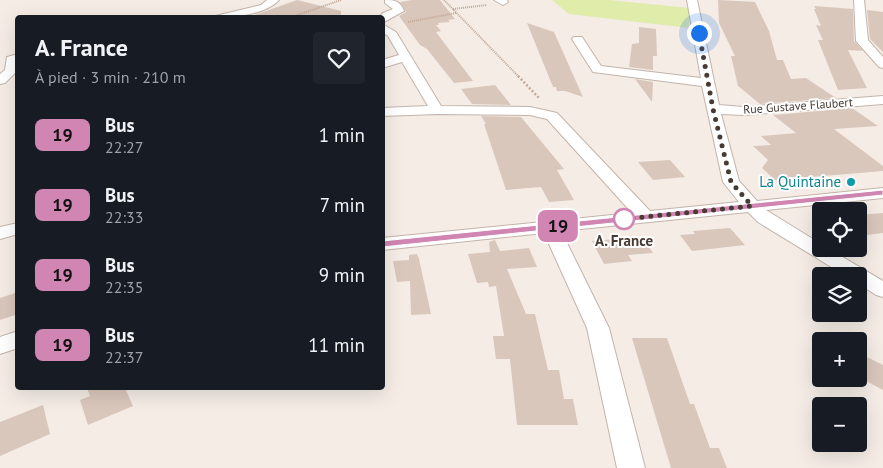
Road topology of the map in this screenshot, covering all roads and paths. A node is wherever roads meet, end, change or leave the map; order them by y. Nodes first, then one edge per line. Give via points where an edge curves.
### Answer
1 (274, 0) edge
2 (341, 0) edge
3 (444, 0) edge
4 (692, 0) edge
5 (859, 0) edge
6 (389, 1) dead end
7 (469, 7) dead end
8 (452, 9) junction
9 (456, 13) junction
10 (226, 15) edge
11 (297, 15) edge
12 (385, 20) edge
13 (385, 24) edge
14 (385, 26) edge
15 (578, 39) dead end
16 (0, 50) edge
17 (406, 57) junction
18 (10, 60) edge
19 (385, 63) edge
20 (883, 64) edge
21 (0, 80) edge
22 (708, 83) junction
23 (883, 100) edge
24 (713, 109) junction
25 (437, 110) junction
26 (385, 112) edge
27 (552, 116) junction
28 (883, 193) edge
29 (752, 206) junction
30 (645, 217) junction
31 (549, 227) junction
32 (15, 229) edge
33 (0, 233) edge
34 (385, 244) edge
35 (883, 290) edge
36 (15, 340) edge
37 (0, 346) edge
38 (631, 468) edge

1 - 10 street via 264,7
2 - 11 path
3 - 8 path
4 - 22 street
5 - 20 street via 862,41
6 - 12 street via 399,11 387,15
7 - 8 path
8 - 9 path
9 - 13 path
9 - 27 path
14 - 17 street
15 - 22 street via 597,69
16 - 18 street via 8,52
17 - 19 street
17 - 25 street
18 - 21 street via 11,72
22 - 24 street
23 - 24 street, Rue Gustave Flaubert via 744,111
24 - 29 street via 731,182
25 - 26 street
25 - 27 street via 530,111
27 - 30 street
28 - 29 street
29 - 30 street
29 - 35 street via 764,218
30 - 31 street
31 - 34 street
31 - 38 street via 598,328
32 - 33 street
36 - 37 street

